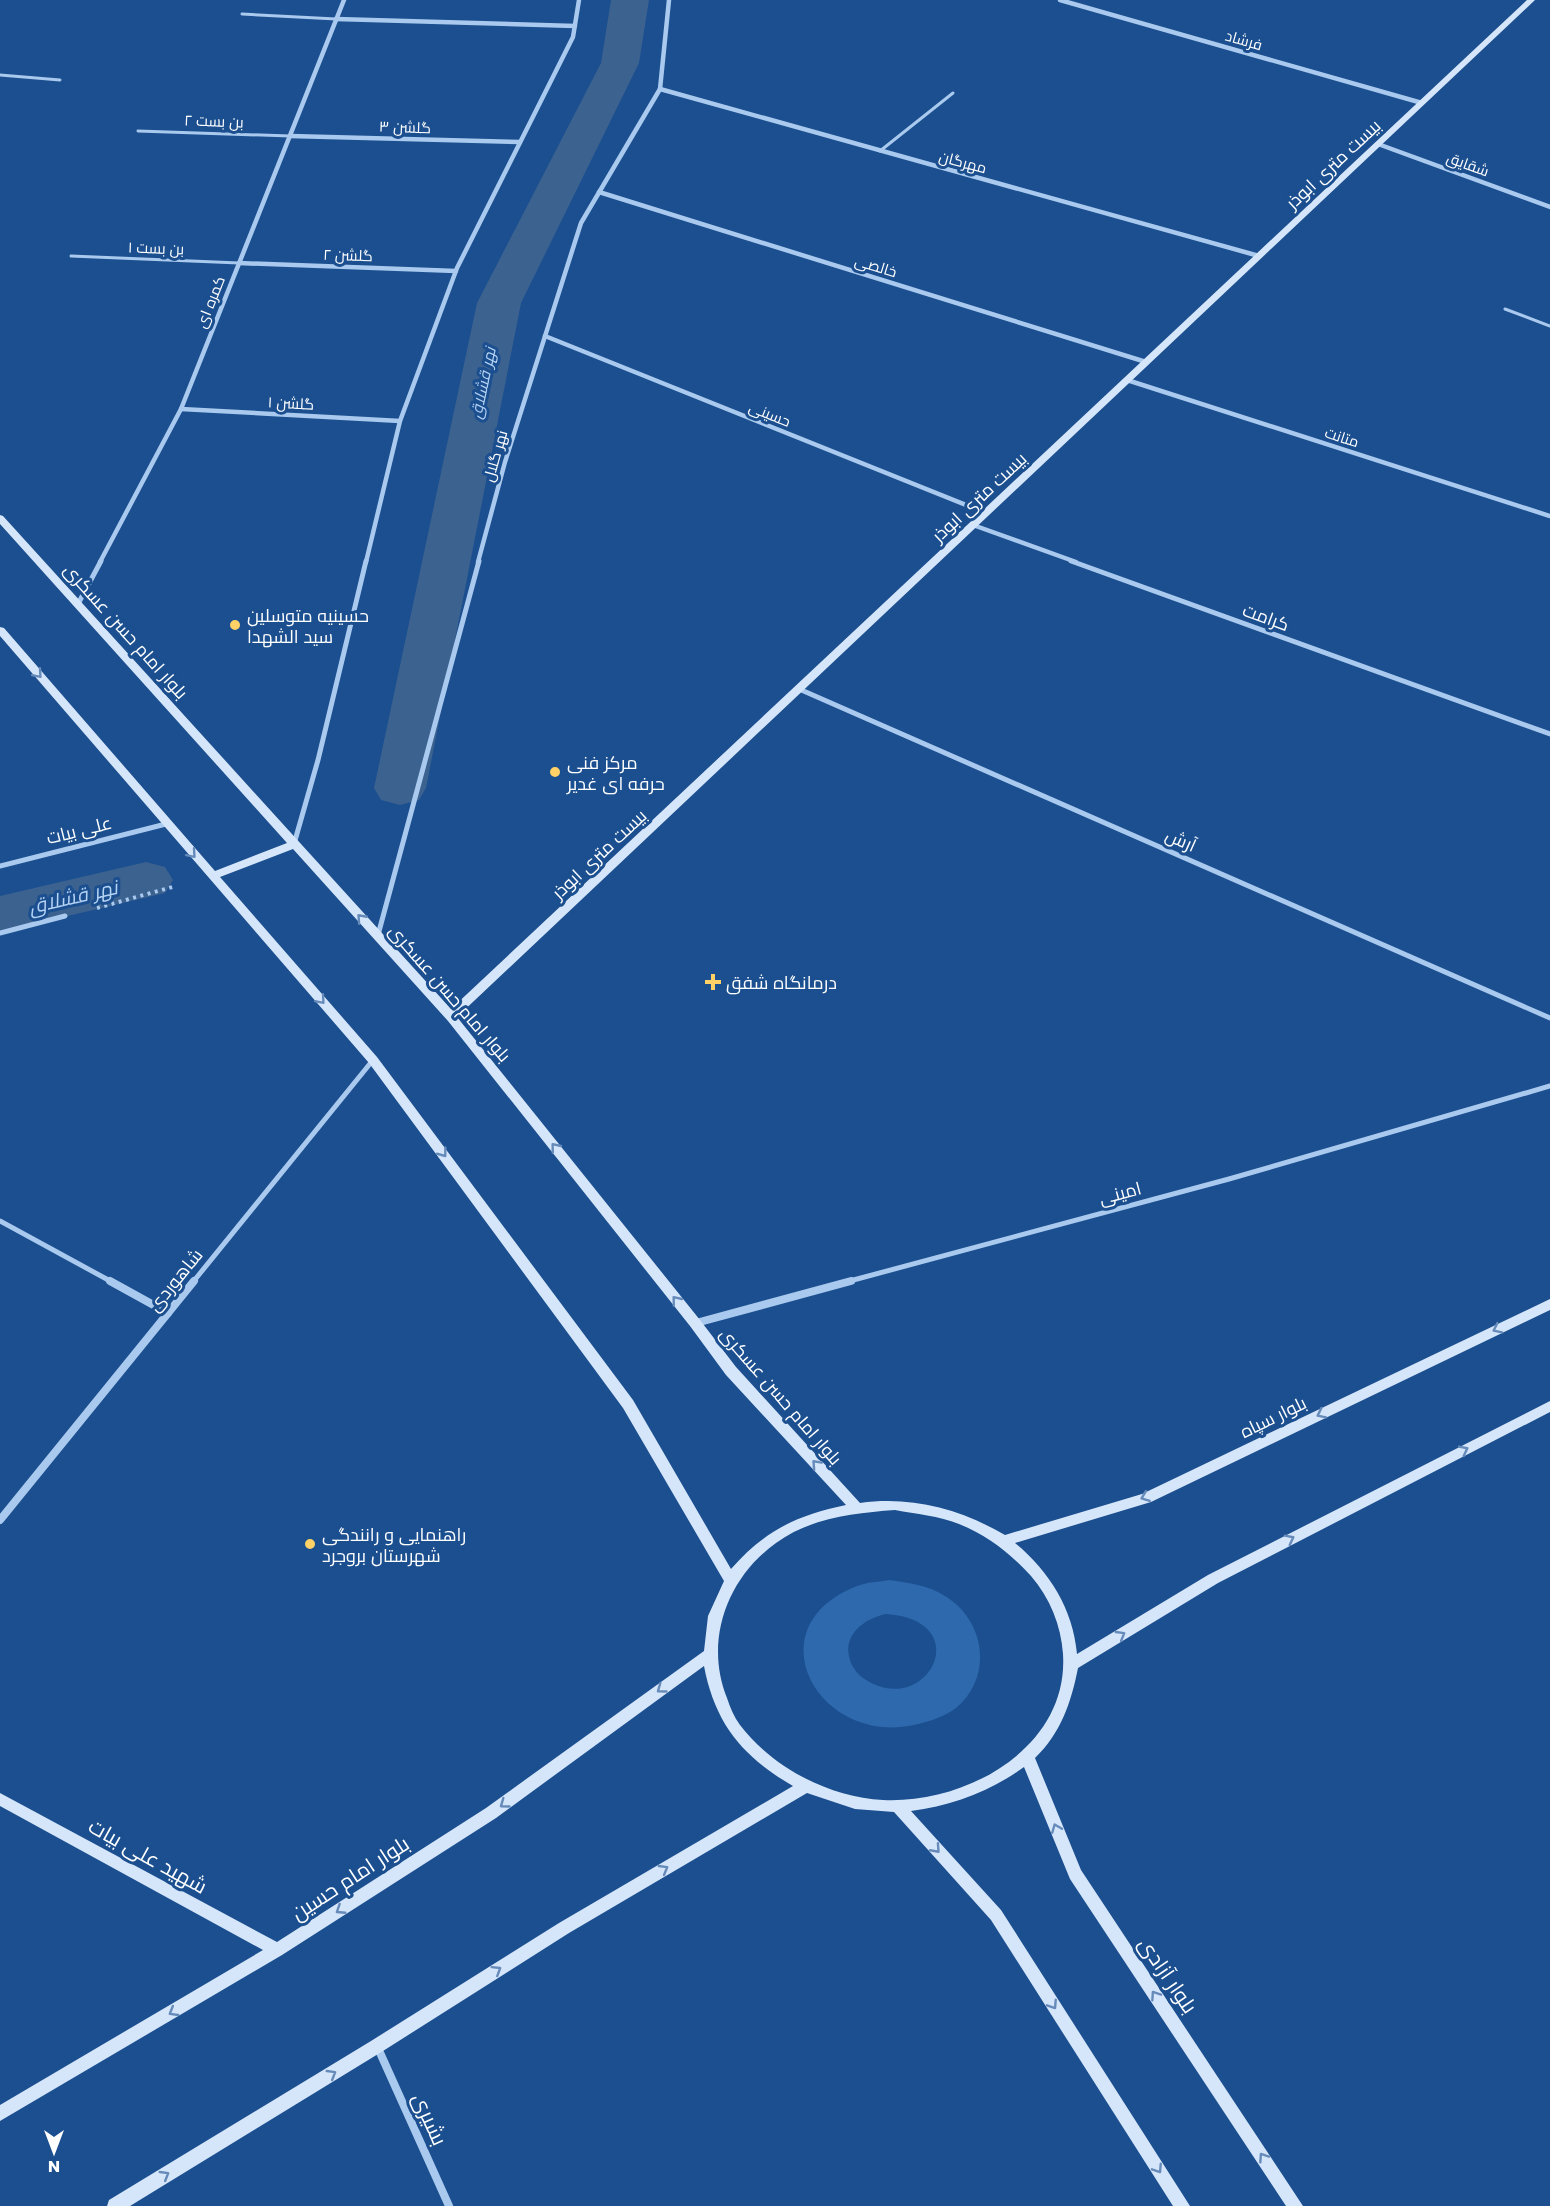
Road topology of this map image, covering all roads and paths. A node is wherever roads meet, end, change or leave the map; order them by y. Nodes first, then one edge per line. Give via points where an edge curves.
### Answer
1 (344, 0) edge
2 (579, 0) edge
3 (669, 0) edge
4 (1059, 0) edge
5 (1531, 0) edge
6 (242, 14) dead end
7 (336, 19) junction
8 (575, 26) junction
9 (0, 75) edge
10 (60, 80) dead end
11 (660, 89) junction
12 (953, 93) dead end
13 (1422, 103) junction
14 (138, 131) dead end
15 (290, 136) junction
16 (520, 142) junction
17 (1378, 144) junction
18 (880, 151) junction
19 (599, 192) junction
20 (1550, 207) edge
21 (71, 256) dead end
22 (1259, 256) junction
23 (239, 263) junction
24 (456, 271) junction
25 (1505, 309) dead end
26 (1550, 326) edge
27 (545, 336) junction
28 (1146, 362) junction
29 (1127, 380) junction
30 (181, 409) junction
31 (400, 421) junction
32 (986, 513) junction
33 (1550, 516) edge
34 (0, 518) edge
35 (973, 525) junction
36 (78, 604) junction
37 (0, 630) edge
38 (799, 689) junction
39 (1550, 734) edge
40 (166, 824) junction
41 (294, 844) junction
42 (0, 866) edge
43 (212, 876) junction
44 (65, 916) joint
45 (0, 933) edge
46 (377, 936) junction
47 (450, 1017) junction
48 (1550, 1018) edge
49 (374, 1060) junction
50 (1550, 1086) edge
51 (0, 1221) edge
52 (1550, 1304) edge
53 (168, 1313) junction
54 (696, 1323) junction
55 (1550, 1406) edge
56 (856, 1507) junction
57 (0, 1520) edge
58 (1004, 1541) junction
59 (731, 1581) junction
60 (709, 1655) junction
61 (1071, 1665) junction
62 (1027, 1756) junction
63 (805, 1786) junction
64 (0, 1799) edge
65 (897, 1806) junction
66 (277, 1950) junction
67 (377, 2046) junction
68 (0, 2114) edge
69 (115, 2206) edge
70 (450, 2206) edge
71 (1182, 2206) edge
72 (1295, 2206) edge

1 - 7 street, کمره ای
2 - 8 street
3 - 11 street, نهر گلال
4 - 13 street, فرشاد
5 - 13 main road, بیست متری ابوذر
6 - 7 lane
7 - 8 street
7 - 15 street, کمره ای
8 - 16 street
9 - 10 lane
11 - 18 street, مهرگان
11 - 19 street, نهر گلال
12 - 18 lane
13 - 17 main road, بیست متری ابوذر
14 - 15 lane, بن بست ۲
15 - 16 street, گلشن ۳
15 - 23 street, کمره ای
16 - 24 street
17 - 20 street, شقایق
17 - 22 main road, بیست متری ابوذر
18 - 22 street, مهرگان
19 - 27 street, نهر گلال via 581,223
19 - 28 street, خالصی
21 - 23 lane, بن بست ۱
22 - 28 main road, بیست متری ابوذر
23 - 24 street, گلشن ۲
23 - 30 street, کمره ای
24 - 31 street
25 - 26 lane
27 - 32 street, حسینی
27 - 46 street, نهر گلال via 505,462
28 - 29 main road, بیست متری ابوذر
29 - 32 main road, بیست متری ابوذر
29 - 33 street, متانت
30 - 31 street, گلشن ۱
30 - 36 street, کمره ای
31 - 41 street
32 - 35 main road, بیست متری ابوذر
34 - 36 main road, بلوار امام حسن عسکری
35 - 38 main road, بیست متری ابوذر
35 - 39 street, کرامت
36 - 41 main road, بلوار امام حسن عسکری
37 -> 40 main road
38 - 47 main road, بیست متری ابوذر
38 - 48 street, آرش
40 - 42 street, علی بیات
40 -> 43 main road
41 - 43 main road
46 -> 41 main road, بلوار امام حسن عسکری
43 - 44 path
43 -> 49 main road
44 - 45 street
46 - 47 main road, بلوار امام حسن عسکری
54 -> 47 main road, بلوار امام حسن عسکری
49 - 53 street, شاهوردی
49 -> 59 main road via 628,1404
50 - 54 street, امینی via 1218,1182
51 - 53 street
52 -> 58 main road, بلوار سپاه via 1146,1498
53 - 57 street, شاهوردی
56 -> 54 main road, بلوار امام حسن عسکری via 731,1371
61 -> 55 main road via 1213,1579
56 - 58 main road via 934,1510 971,1522
56 - 59 main road via 815,1518 770,1540 748,1558
58 - 61 main road via 1028,1560 1047,1584 1069,1637
59 - 60 main road via 714,1617
60 - 63 main road via 716,1694 735,1731 766,1762
60 -> 66 main road, بلوار امام حسین via 491,1813
61 - 62 main road via 1065,1698 1051,1729
62 - 65 main road via 991,1782 946,1799
72 -> 62 main road, بلوار آزادی via 1075,1874
63 - 65 main road via 865,1804
67 -> 63 main road via 564,1928
64 - 66 main road, شهید علی بیات
65 -> 71 main road via 996,1915
66 -> 68 main road, بلوار امام حسین
69 -> 67 main road
67 - 70 street, بشیری

